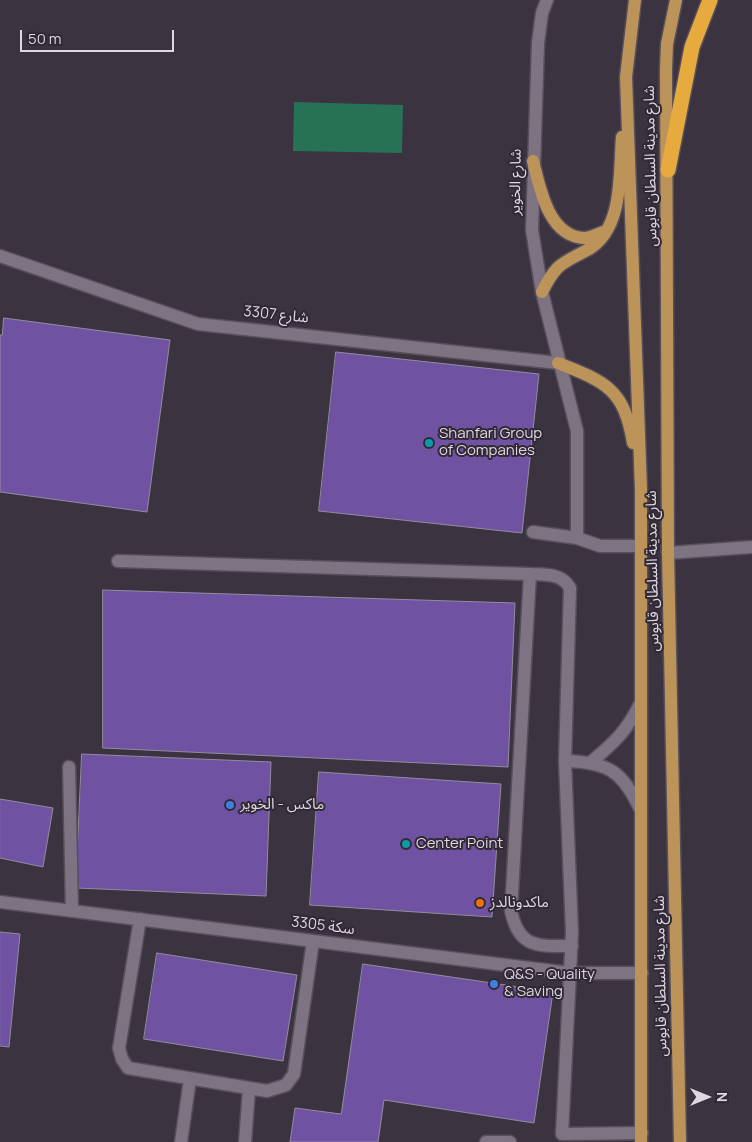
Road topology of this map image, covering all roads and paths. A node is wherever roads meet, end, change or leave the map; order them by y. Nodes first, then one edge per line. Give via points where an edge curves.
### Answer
1 (547, 0) edge
2 (635, 0) edge
3 (676, 0) edge
4 (710, 0) edge
5 (626, 77) junction
6 (532, 161) junction
7 (668, 170) junction
8 (605, 231) junction
9 (0, 256) edge
10 (542, 292) junction
11 (558, 364) junction
12 (641, 490) junction
13 (533, 532) dead end
14 (577, 538) junction
15 (640, 546) junction
16 (752, 547) edge
17 (668, 553) junction
18 (118, 561) dead end
19 (530, 574) junction
20 (641, 702) junction
21 (565, 761) junction
22 (591, 762) junction
23 (69, 767) dead end
24 (641, 811) junction
25 (0, 902) edge
26 (72, 911) junction
27 (140, 919) junction
28 (314, 941) junction
29 (572, 946) junction
30 (570, 973) junction
31 (642, 974) junction
32 (190, 1079) junction
33 (249, 1088) junction
34 (642, 1137) edge
35 (181, 1142) edge
36 (245, 1142) edge
37 (486, 1142) edge
38 (510, 1142) edge
39 (680, 1142) edge

1 - 6 street, شارع الخوير via 538,43
2 - 5 main road, شارع مدينة السلطان قابوس
3 - 7 main road, شارع مدينة السلطان قابوس via 667,44
4 - 7 highway via 692,46
5 - 8 main road via 616,206
5 - 12 main road, شارع مدينة السلطان قابوس
6 - 8 main road via 549,211 558,226 572,236 586,238
6 - 10 street, شارع الخوير via 532,230
7 - 17 main road, شارع مدينة السلطان قابوس
8 - 10 main road via 590,248 561,264 549,277
9 - 11 street, 3307 شارع via 198,324
10 - 11 street, شارع الخوير
11 - 12 main road via 594,378 618,396 630,429
11 - 14 street, شارع الخوير via 577,431
12 - 15 main road, شارع مدينة السلطان قابوس
13 - 14 street
14 - 15 street via 600,546
15 - 20 main road, شارع مدينة السلطان قابوس
16 - 17 street
17 - 39 main road, شارع مدينة السلطان قابوس
18 - 19 street
19 - 21 street via 561,577 570,588
19 - 29 street via 511,911 518,932 525,941 543,946
20 - 22 street via 620,737
20 - 24 main road, شارع مدينة السلطان قابوس
21 - 22 street
21 - 29 street
22 - 24 street via 622,777
23 - 26 street
24 - 31 main road, شارع مدينة السلطان قابوس
25 - 26 street, 3305 سكة
26 - 27 street, 3305 سكة
27 - 28 street, 3305 سكة
27 - 32 street via 119,1048 122,1059 128,1068
28 - 30 street, 3305 سكة
28 - 33 street via 294,1074 286,1085 267,1091
29 - 30 street
30 - 31 street, 3305 سكة
30 - 34 street via 562,1134
31 - 34 main road, شارع مدينة السلطان قابوس
32 - 33 street
32 - 35 street
33 - 36 street
37 - 38 street

